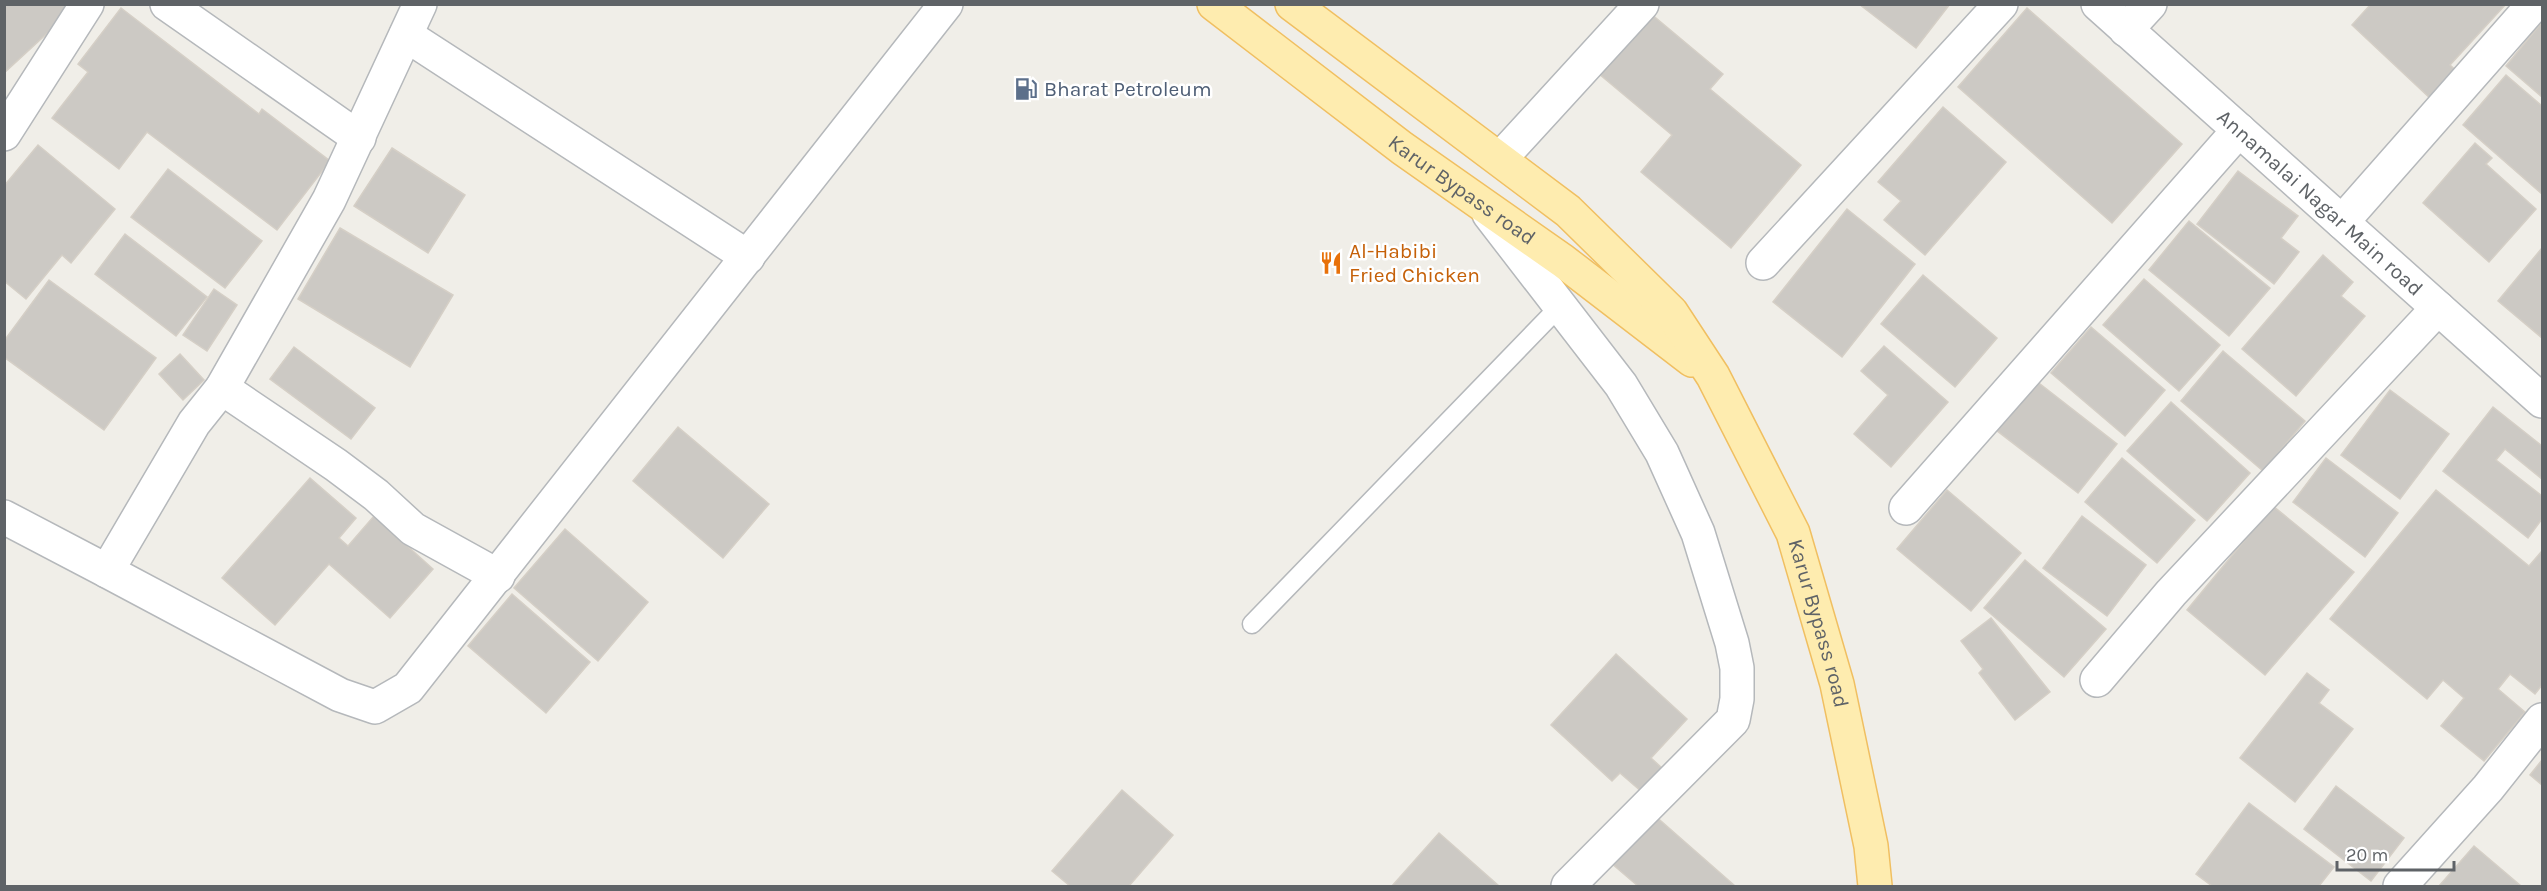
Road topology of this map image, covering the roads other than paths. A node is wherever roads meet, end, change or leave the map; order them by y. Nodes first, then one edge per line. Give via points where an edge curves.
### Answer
1 (87, 4) edge
2 (167, 4) edge
3 (420, 4) edge
4 (946, 4) edge
5 (1214, 4) edge
6 (1292, 4) edge
7 (1642, 4) edge
8 (2001, 4) edge
9 (2098, 4) edge
10 (2150, 4) edge
11 (2534, 4) edge
12 (2126, 30) junction
13 (406, 35) junction
14 (2239, 130) junction
15 (4, 134) edge
16 (359, 138) junction
17 (1500, 159) junction
18 (1482, 206) junction
19 (2342, 222) junction
20 (748, 257) junction
21 (1763, 263) dead end
22 (1560, 306) junction
23 (2438, 308) junction
24 (1713, 376) junction
25 (222, 388) junction
26 (2542, 401) edge
27 (1906, 507) dead end
28 (4, 517) edge
29 (107, 571) junction
30 (498, 576) junction
31 (1252, 624) dead end
32 (2097, 680) dead end
33 (2542, 720) edge
34 (1568, 886) edge
35 (1875, 886) edge
36 (2400, 886) edge

1 - 15 street
2 - 16 street
3 - 13 street
4 - 20 street
5 - 18 main road, Karur Bypass road
6 - 17 main road, Karur Bypass road
7 - 17 street
8 - 21 street
9 - 12 street, Annamalai Nagar Main road
10 - 12 street
11 - 19 street
12 - 14 street, Annamalai Nagar Main road
13 - 16 street
13 - 20 street
14 - 19 street, Annamalai Nagar Main road
14 - 27 street
16 - 25 street via 329,200
17 - 24 main road, Karur Bypass road via 1568,211 1671,312
18 - 22 street
18 - 24 main road, Karur Bypass road via 1563,261
19 - 23 street, Annamalai Nagar Main road
20 - 30 street
22 - 31 lane
22 - 34 street via 1621,386 1662,453 1698,533 1737,668 1733,720
23 - 26 street, Annamalai Nagar Main road
23 - 32 street via 2171,593
24 - 35 main road, Karur Bypass road via 1792,532 1837,684 1871,846
25 - 29 street via 194,423
25 - 30 street via 336,465 413,529
28 - 29 street
29 - 30 street via 340,695 375,707 408,688
33 - 36 street via 2488,788

